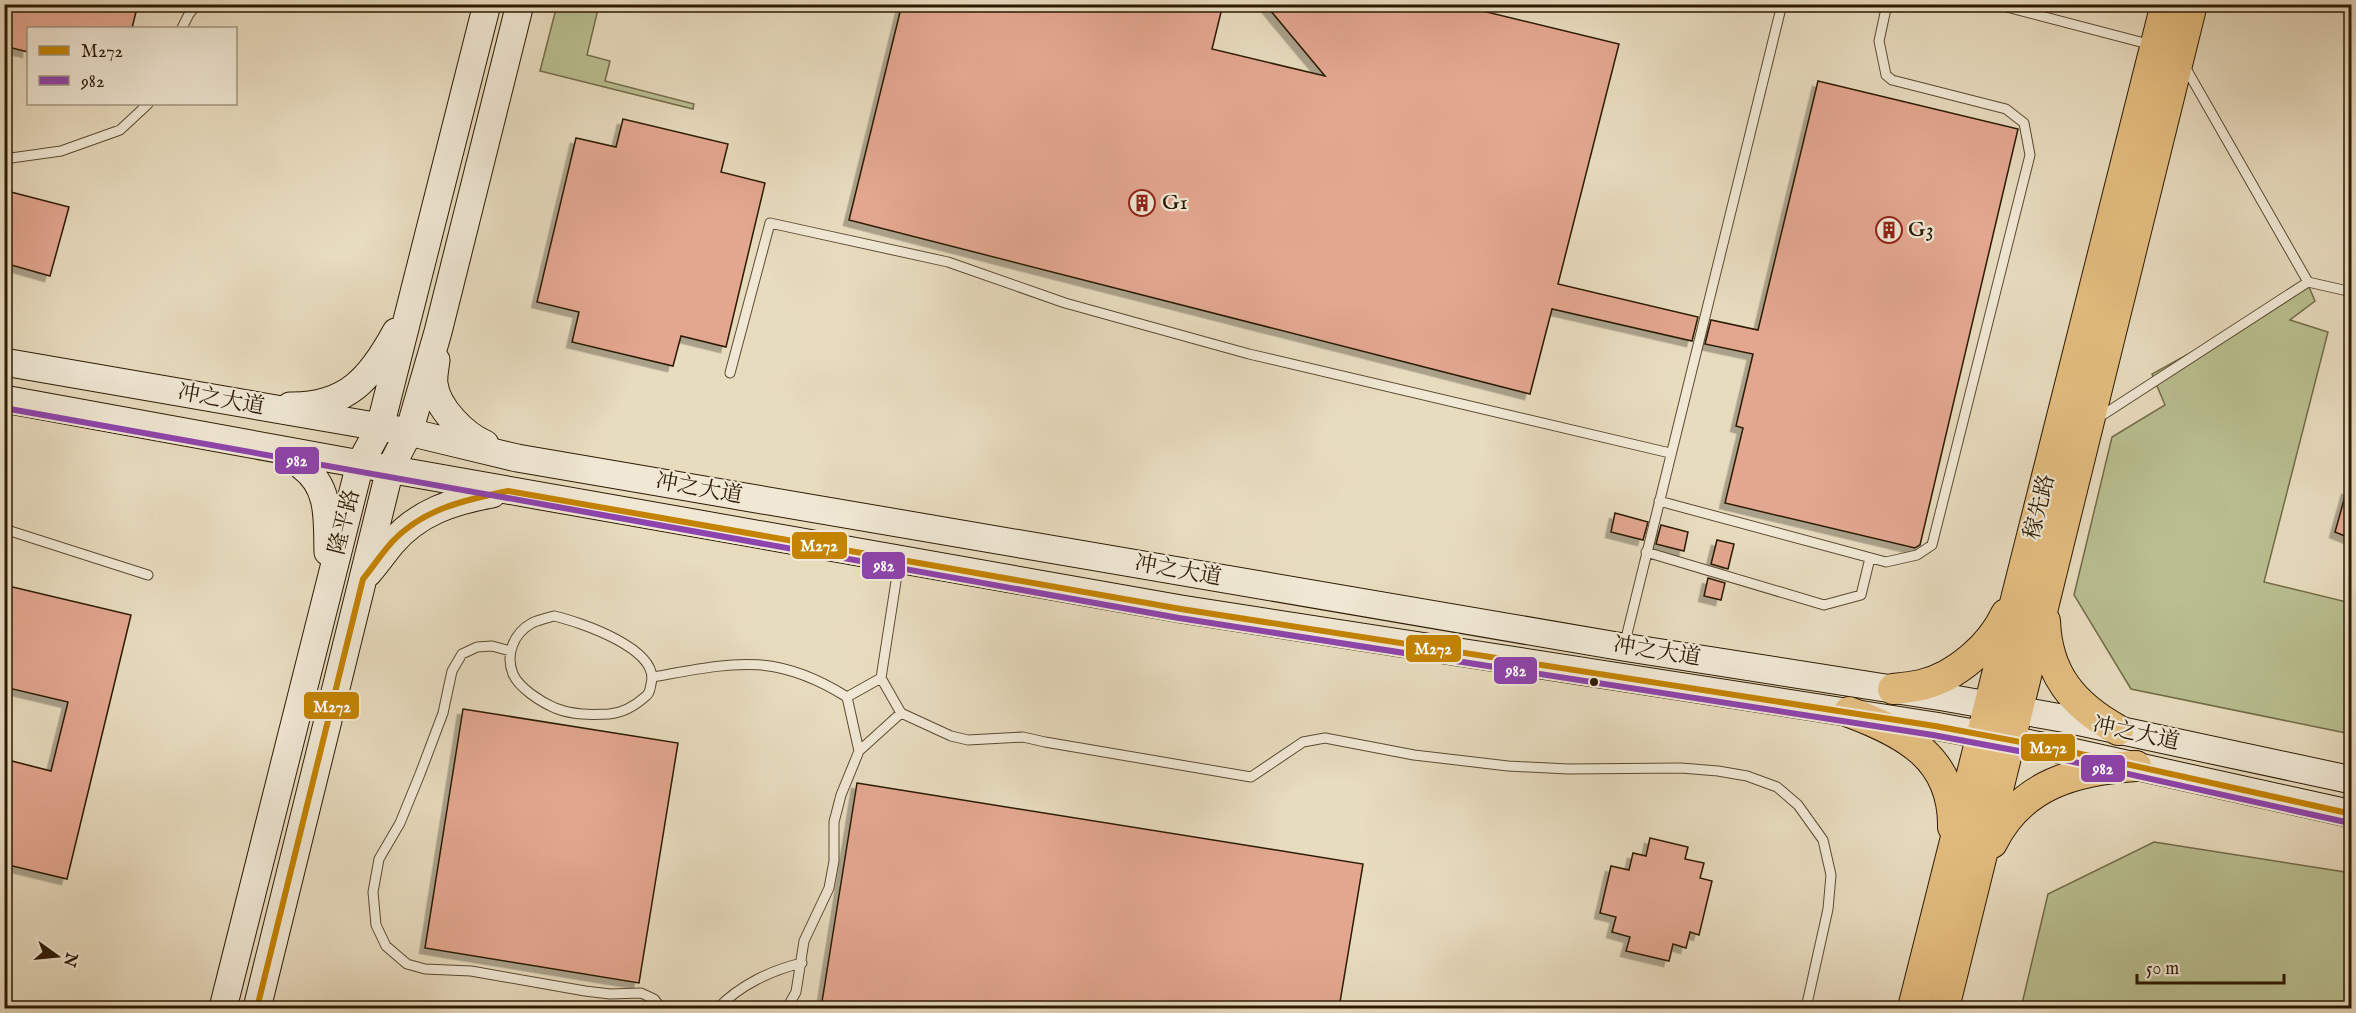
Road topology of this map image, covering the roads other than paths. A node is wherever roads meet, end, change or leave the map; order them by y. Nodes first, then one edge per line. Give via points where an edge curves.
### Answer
1 (197, 4) edge
2 (487, 4) edge
3 (520, 4) edge
4 (1782, 4) edge
5 (1887, 4) edge
6 (1995, 4) edge
7 (2166, 4) edge
8 (2192, 4) edge
9 (182, 27) edge
10 (2167, 51) junction
11 (147, 105) edge
12 (4, 159) edge
13 (2308, 282) junction
14 (2352, 292) edge
15 (414, 299) junction
16 (438, 332) junction
17 (4, 362) edge
18 (730, 373) dead end
19 (4, 399) edge
20 (244, 405) junction
21 (2088, 425) junction
22 (380, 428) junction
23 (409, 432) junction
24 (242, 443) junction
25 (1670, 453) junction
26 (517, 458) junction
27 (360, 464) junction
28 (390, 469) junction
29 (508, 491) junction
30 (1659, 501) junction
31 (4, 529) edge
32 (1646, 552) junction
33 (1870, 558) junction
34 (900, 560) junction
35 (148, 575) dead end
36 (363, 579) junction
37 (330, 585) junction
38 (2019, 587) junction
39 (2044, 603) junction
40 (1623, 647) junction
41 (510, 651) junction
42 (653, 677) junction
43 (881, 678) junction
44 (1893, 689) junction
45 (847, 697) junction
46 (2003, 708) junction
47 (1849, 712) junction
48 (901, 713) junction
49 (2118, 730) junction
50 (1996, 737) junction
51 (858, 752) junction
52 (2136, 766) junction
53 (2352, 780) edge
54 (2352, 814) edge
55 (1953, 850) junction
56 (1976, 879) junction
57 (802, 963) junction
58 (223, 1008) edge
59 (257, 1008) edge
60 (661, 1008) edge
61 (718, 1008) edge
62 (787, 1008) edge
63 (1806, 1008) edge
64 (1913, 1008) edge
65 (1944, 1008) edge

1 - 9 lane
2 - 15 main road, 隆平路
3 - 16 main road, 隆平路
4 - 25 lane
5 - 33 lane via 1879,41 1886,75 1892,80 2006,109 2024,123 2030,155 1932,545 1917,555 1886,562
6 - 10 lane
7 - 10 main road, 稼先路
8 - 10 main road, 稼先路
10 - 13 lane
10 - 21 main road, 稼先路
10 - 38 main road, 稼先路
11 - 12 lane via 120,130 61,152
13 - 14 lane
13 - 21 lane
15 - 20 main road via 382,357 360,385 337,397 302,406
15 - 22 main road, 隆平路
16 - 23 main road, 隆平路
16 - 26 main road via 434,386 444,408 476,441
17 - 20 main road, 冲之大道
18 - 25 lane via 770,223 948,262 1065,303 1249,354
19 - 24 main road, 冲之大道
20 - 22 main road, 冲之大道
21 - 39 main road, 稼先路
22 - 23 main road, 冲之大道
22 - 27 main road, 隆平路
23 - 26 main road, 冲之大道
23 - 28 main road, 隆平路
24 - 27 main road, 冲之大道
24 - 37 main road via 289,456 312,473 326,498
25 - 30 lane
26 - 40 main road, 冲之大道
27 - 28 main road, 冲之大道
27 - 37 main road, 隆平路
28 - 29 main road, 冲之大道
28 - 36 main road, 隆平路
29 - 34 main road, 冲之大道
29 - 36 main road via 455,501 432,511 392,542
30 - 32 lane
30 - 33 lane
31 - 35 lane
32 - 33 lane via 1824,605 1862,595
32 - 40 lane
34 - 43 lane
34 - 47 main road, 冲之大道 via 1181,609
36 - 59 main road, 隆平路
37 - 58 main road, 隆平路
38 - 44 main road via 2004,619 1968,660 1923,685
38 - 46 main road, 稼先路
39 - 46 main road, 稼先路
39 - 49 main road via 2045,637 2052,664 2064,686 2098,719
40 - 44 main road, 冲之大道
41 - 42 lane via 516,636 532,623 554,616 610,636 639,655 649,665
41 - 42 lane via 513,674 530,693 555,708 585,716 614,714 635,705 649,694
41 - 60 lane via 477,647 462,654 452,671 443,713 420,774 400,823 379,859 373,892 376,925 386,946 407,964 594,992 641,993
42 - 45 lane via 723,664 759,664 793,670
43 - 45 lane
43 - 48 lane
44 - 46 main road, 冲之大道
45 - 51 lane
46 - 49 main road, 冲之大道
46 - 50 main road, 稼先路
47 - 50 main road, 冲之大道
47 - 55 main road via 1888,727 1914,743 1933,763 1946,787 1953,815
48 - 51 lane
48 - 63 lane via 962,739 1023,737 1251,777 1303,742 1325,738 1496,765 1681,768 1747,776 1777,787 1798,805 1823,840 1831,875 1828,909
49 - 53 main road, 冲之大道
50 - 52 main road, 冲之大道
50 - 55 main road, 稼先路
50 - 56 main road, 稼先路
51 - 57 lane via 834,822 829,888 804,941
52 - 54 main road, 冲之大道
52 - 56 main road via 2070,776 2040,790 2015,808 1994,839
55 - 64 main road, 稼先路
56 - 65 main road, 稼先路
57 - 61 lane via 740,989
57 - 62 lane via 796,992

